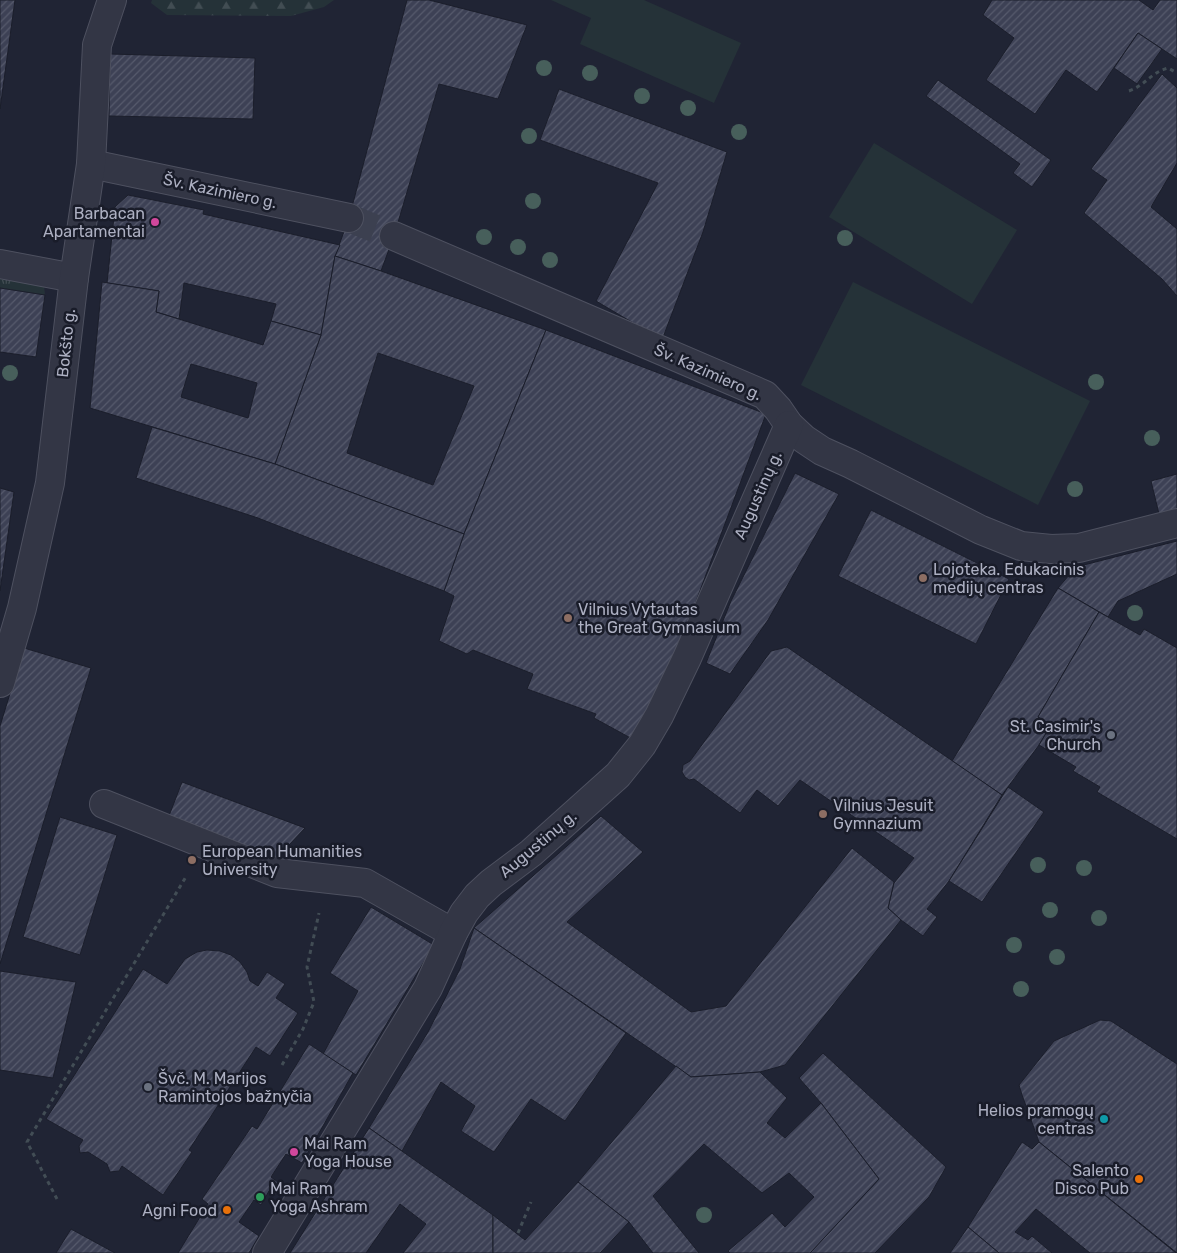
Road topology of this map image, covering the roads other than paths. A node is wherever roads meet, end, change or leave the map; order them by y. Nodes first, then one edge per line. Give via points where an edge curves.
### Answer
1 (112, 0) edge
2 (91, 164) junction
3 (349, 218) tunnel mouth
4 (394, 236) tunnel mouth
5 (0, 264) edge
6 (74, 278) junction
7 (789, 426) junction
8 (1177, 523) edge
9 (0, 683) edge
10 (104, 804) dead end
11 (453, 932) junction
12 (267, 1253) edge

1 - 2 street, Bokšto g. via 97,46
2 - 3 street, Šv. Kazimiero g.
2 - 6 street, Bokšto g.
4 - 7 street, Šv. Kazimiero g. via 765,395
5 - 6 street
6 - 9 street, Bokšto g. via 50,484 24,599
7 - 8 street, Šv. Kazimiero g. via 822,450 981,530 1021,546 1079,548
7 - 11 street, Augustinų g. via 687,658 642,746 618,775 531,853 477,896
10 - 11 street via 277,873 364,883
11 - 12 street, Augustinų g. via 428,988

